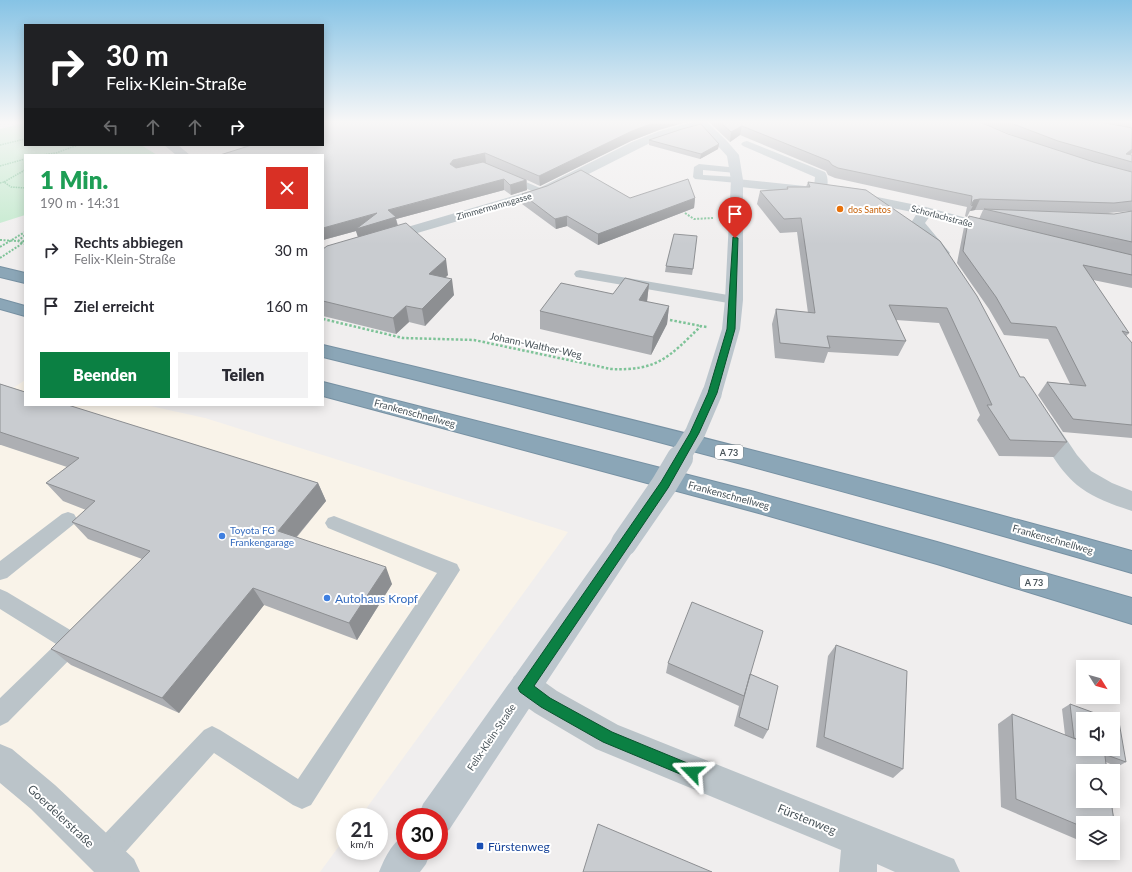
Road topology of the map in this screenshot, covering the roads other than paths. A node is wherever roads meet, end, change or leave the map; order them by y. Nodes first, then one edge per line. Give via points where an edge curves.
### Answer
1 (601, 163) edge
2 (734, 163) edge
3 (792, 163) edge
4 (499, 174) edge
5 (737, 178) junction
6 (542, 192) junction
7 (831, 193) junction
8 (926, 211) junction
9 (994, 216) edge
10 (1005, 232) edge
11 (375, 241) edge
12 (951, 267) edge
13 (0, 272) edge
14 (580, 274) dead end
15 (24, 278) edge
16 (734, 300) junction
17 (0, 304) edge
18 (24, 311) edge
19 (324, 351) edge
20 (324, 389) edge
21 (1034, 408) edge
22 (1125, 499) edge
23 (68, 519) dead end
24 (334, 523) dead end
25 (1132, 562) edge
26 (0, 572) edge
27 (0, 598) edge
28 (1132, 611) edge
29 (88, 626) edge
30 (72, 642) junction
31 (525, 688) junction
32 (0, 714) edge
33 (0, 761) edge
34 (442, 808) edge
35 (859, 856) edge
36 (407, 860) edge
37 (112, 864) edge
38 (398, 872) edge
39 (941, 872) edge

1 - 6 street, Zimmermannsgasse via 561,185
2 - 5 street, Felix-Klein-Straße
3 - 7 street via 822,175
4 - 6 lane
5 - 7 street, Schorlachstraße
5 - 16 street, Felix-Klein-Straße
6 - 11 street, Zimmermannsgasse
7 - 8 street, Schorlachstraße
8 - 9 street
8 - 10 street, Schorlachstraße
8 - 12 street via 918,223
13 - 15 highway
14 - 16 lane
16 - 31 street, Felix-Klein-Straße, bridge via 731,329 712,393 695,433 664,485
17 - 18 highway
19 - 25 highway, Frankenschnellweg / A 73 via 501,393 772,463
20 - 28 highway, Frankenschnellweg / A 73 via 755,502
21 - 22 street via 1078,473 1099,487
23 - 26 lane
24 - 37 lane via 450,570 302,796 212,738
27 - 30 lane
29 - 30 lane
30 - 32 lane
31 - 34 street, Felix-Klein-Straße
31 - 35 street, Fürstenweg via 608,737
33 - 37 street, Goerdelerstraße via 43,797
35 - 39 street, Fürstenweg
36 - 38 street

